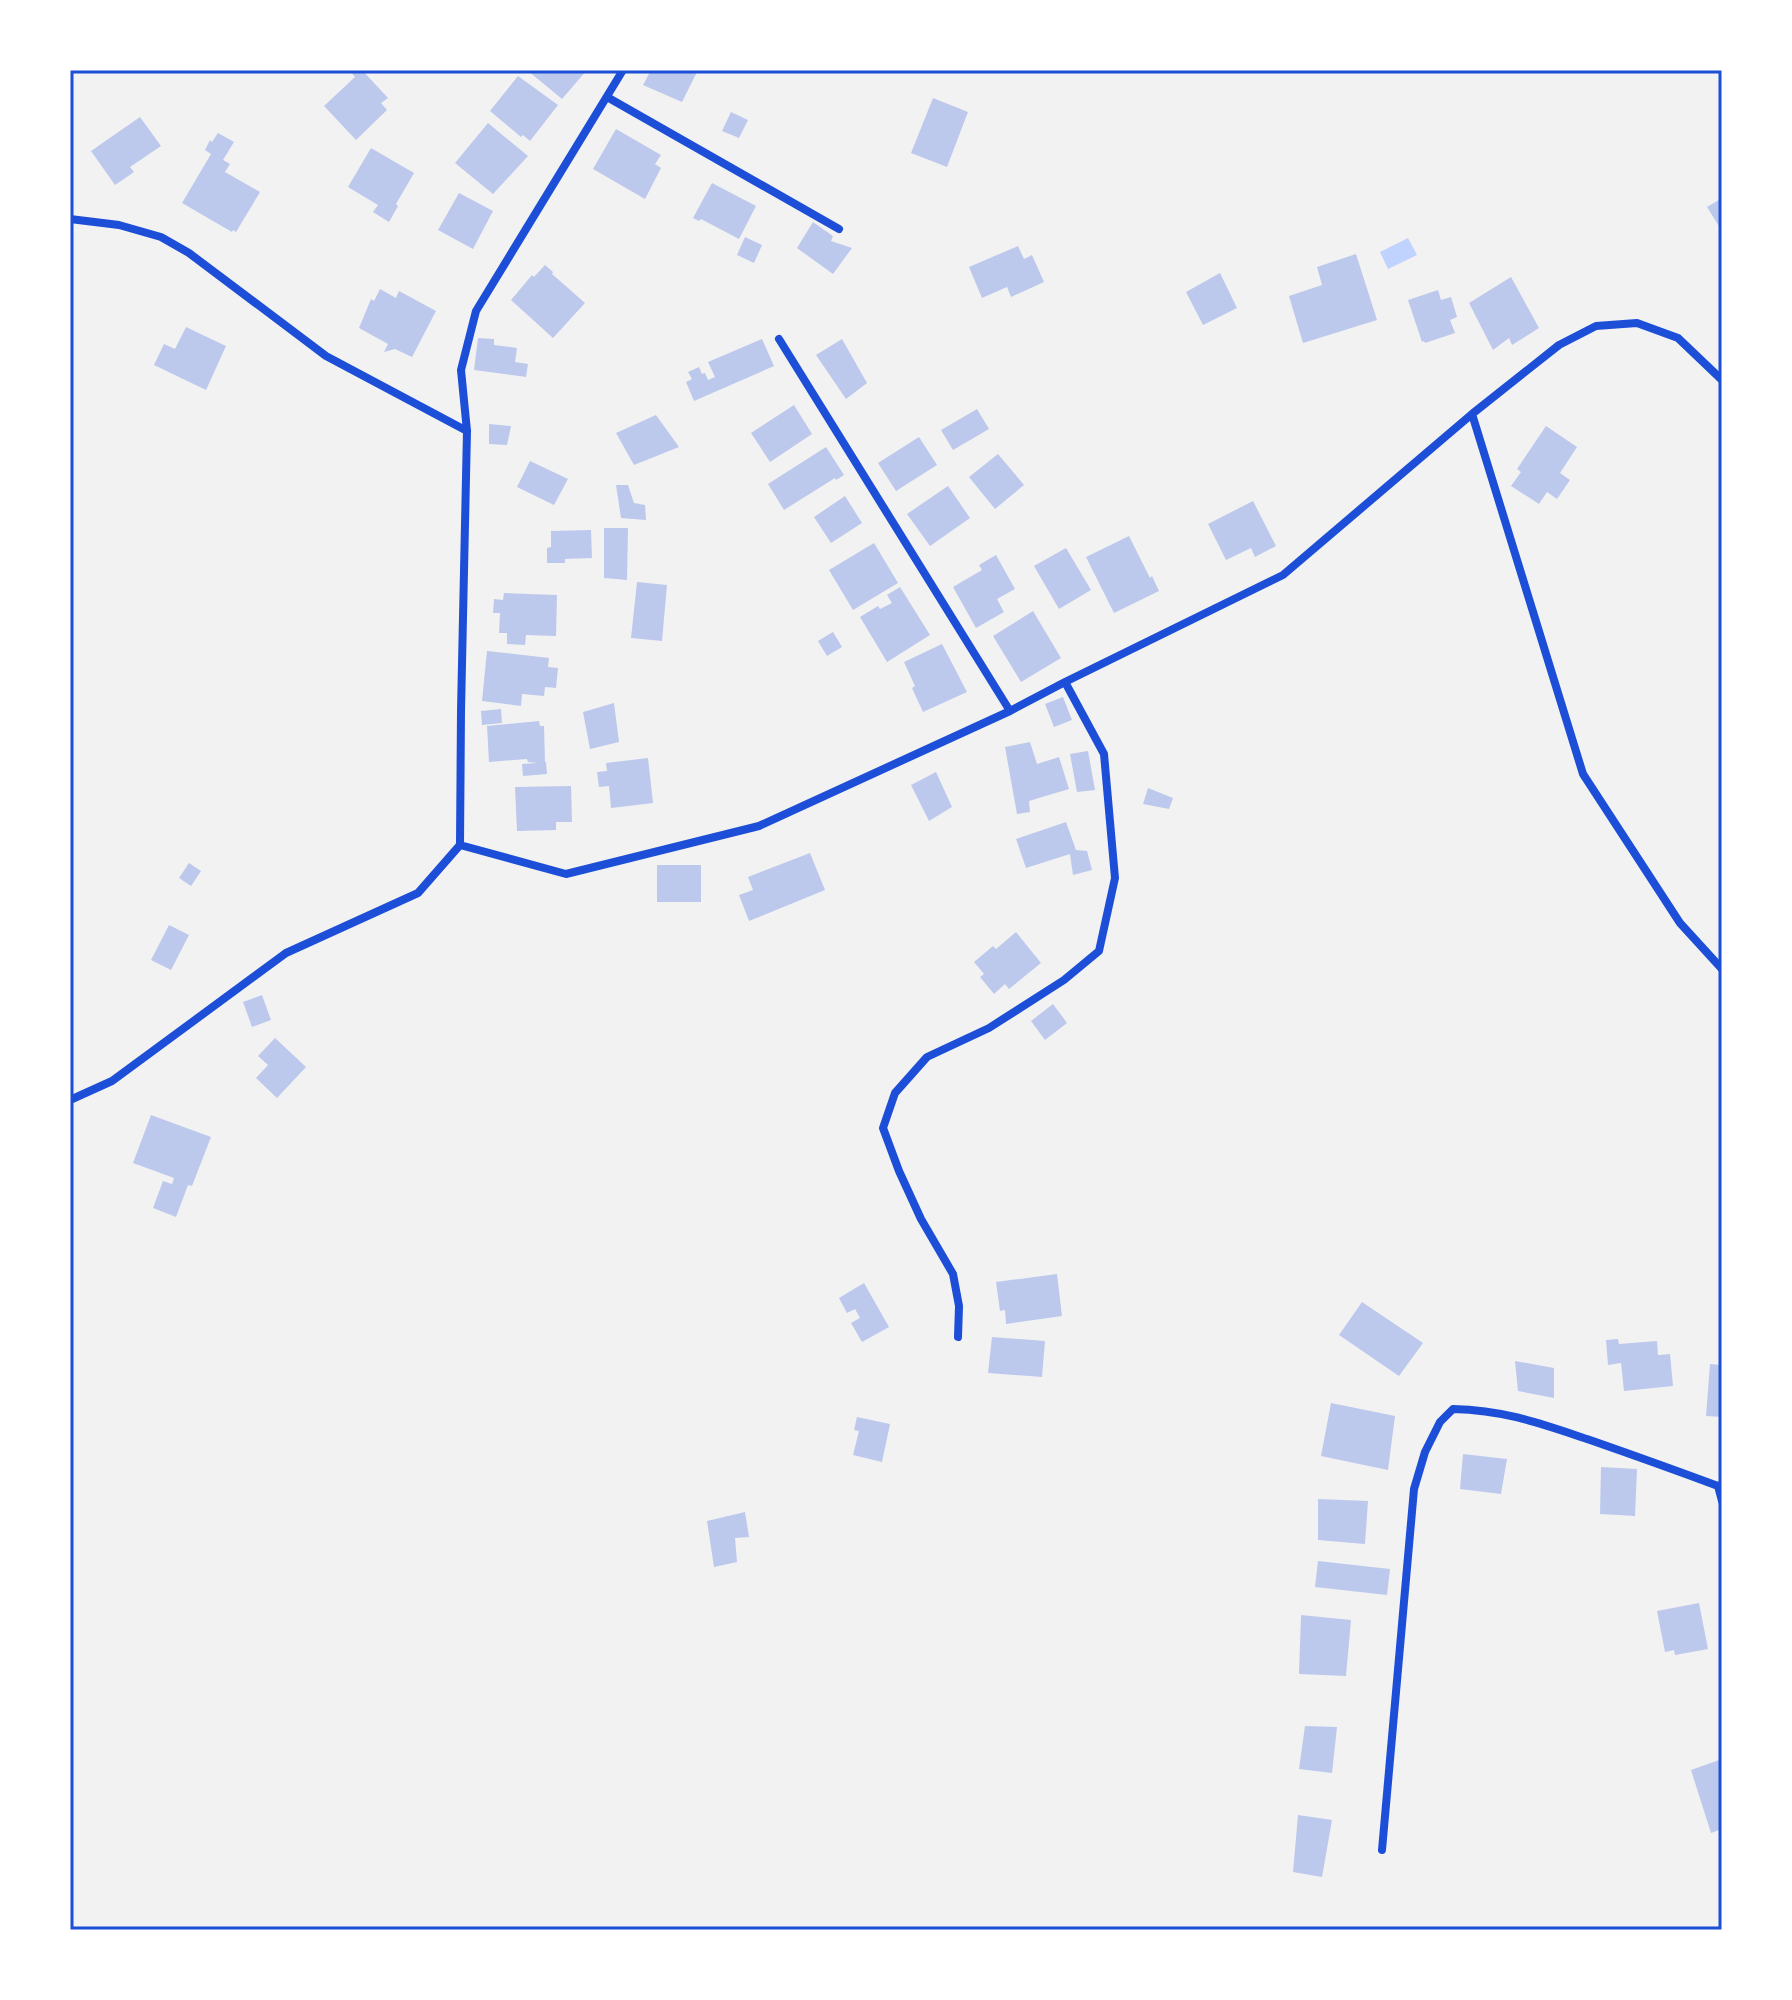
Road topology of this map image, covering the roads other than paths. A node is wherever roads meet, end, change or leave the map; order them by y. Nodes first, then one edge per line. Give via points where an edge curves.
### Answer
1 (623, 70) edge
2 (607, 97) junction
3 (70, 219) edge
4 (839, 229) dead end
5 (779, 339) dead end
6 (1722, 380) edge
7 (1472, 414) junction
8 (467, 431) junction
9 (1065, 682) junction
10 (1010, 711) junction
11 (460, 845) junction
12 (1722, 969) edge
13 (70, 1100) edge
14 (958, 1337) dead end
15 (1720, 1485) edge
16 (1722, 1501) edge
17 (1382, 1850) dead end

1 - 2 street
2 - 4 street
2 - 8 street via 476,311 461,370
3 - 8 street via 161,237 326,356
5 - 10 street
6 - 7 street via 1678,338 1637,323 1596,326 1559,345
7 - 9 street via 1283,575
7 - 12 street via 1583,774 1680,923
8 - 11 street
9 - 10 street
9 - 14 street via 1104,754 1115,878 1099,951 989,1028 927,1057 895,1093 883,1128 921,1219 953,1274
10 - 11 street via 759,826 566,874
11 - 13 street via 418,893 286,953 112,1081
15 - 16 street
15 - 17 street via 1512,1414 1453,1409 1440,1422 1414,1489

